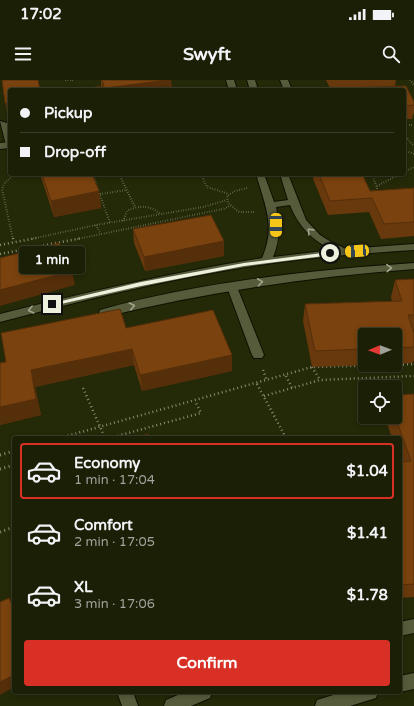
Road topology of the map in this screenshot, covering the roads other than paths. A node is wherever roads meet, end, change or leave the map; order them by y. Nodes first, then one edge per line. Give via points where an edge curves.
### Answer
1 (3, 123) dead end
2 (8, 139) edge
3 (261, 176) edge
4 (285, 176) edge
5 (294, 202) junction
6 (271, 208) junction
7 (414, 247) edge
8 (343, 252) junction
9 (266, 261) junction
10 (414, 266) edge
11 (232, 287) junction
12 (92, 316) edge
13 (0, 318) edge
14 (258, 355) dead end
15 (414, 626) edge
16 (402, 629) edge
17 (414, 681) edge
18 (402, 684) edge
19 (125, 694) edge
20 (199, 694) edge
21 (363, 694) edge
22 (130, 706) edge
23 (172, 706) edge
24 (322, 706) edge

1 - 2 street
3 - 6 street
4 - 5 street
5 - 6 street
8 -> 5 street via 312,234 300,218
6 - 9 street via 276,225 276,237
7 - 8 street
8 - 9 street
9 -> 13 street via 141,284
11 -> 10 street via 315,275
12 -> 11 street
11 - 14 street
15 - 16 street
17 - 18 street
19 - 22 street
20 - 23 street
21 - 24 street

